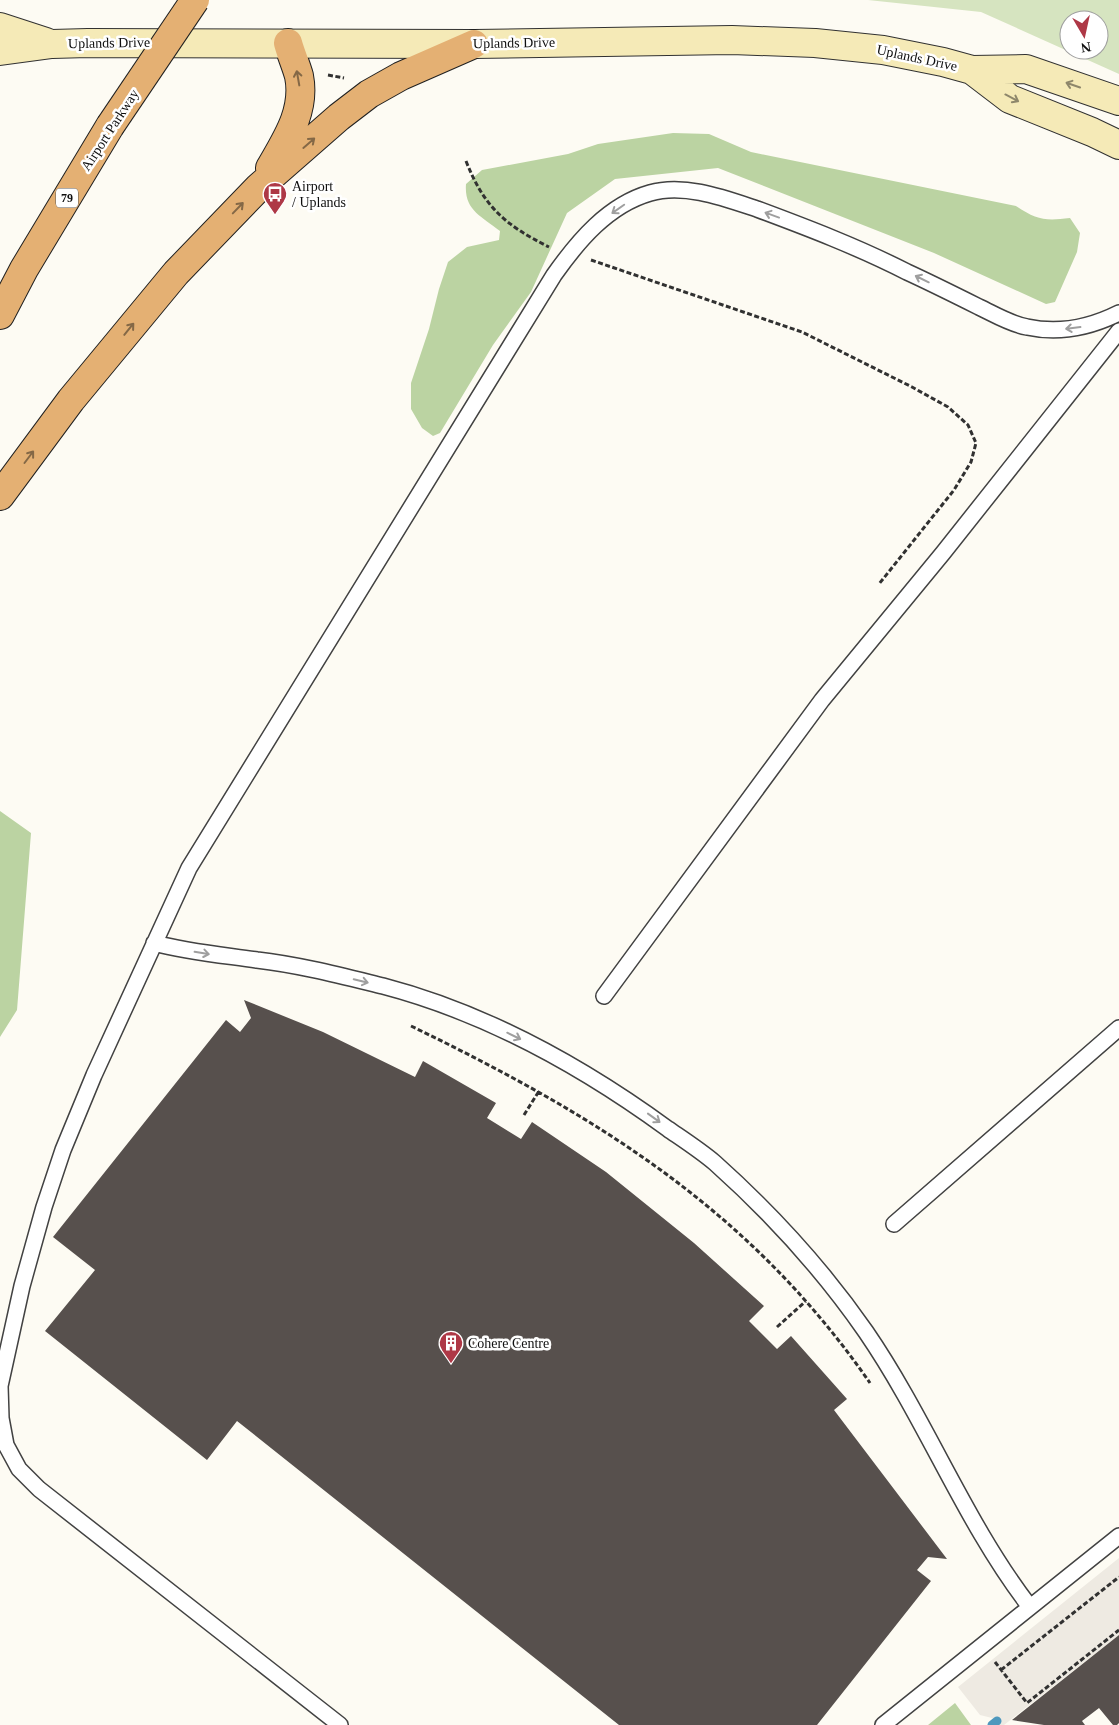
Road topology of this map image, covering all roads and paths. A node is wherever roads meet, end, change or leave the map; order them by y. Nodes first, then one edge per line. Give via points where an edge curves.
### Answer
1 (195, 0) edge
2 (0, 27) edge
3 (288, 42) junction
4 (52, 44) junction
5 (474, 44) junction
6 (0, 51) edge
7 (972, 70) junction
8 (1119, 101) edge
9 (1119, 145) edge
10 (466, 161) dead end
11 (259, 187) junction
12 (569, 254) junction
13 (24, 269) junction
14 (0, 293) edge
15 (1119, 313) edge
16 (0, 315) edge
17 (1119, 331) edge
18 (0, 496) edge
19 (879, 584) dead end
20 (154, 943) junction
21 (604, 996) dead end
22 (411, 1026) dead end
23 (1119, 1028) edge
24 (539, 1091) junction
25 (524, 1115) dead end
26 (894, 1224) dead end
27 (806, 1301) junction
28 (777, 1327) dead end
29 (871, 1385) dead end
30 (1119, 1536) edge
31 (1119, 1577) edge
32 (1030, 1607) junction
33 (1119, 1630) edge
34 (993, 1660) dead end
35 (1001, 1670) junction
36 (1041, 1692) junction
37 (1045, 1695) dead end
38 (340, 1725) edge
39 (883, 1725) edge

1 - 13 highway, Airport Parkway / 79, bridge via 110,126
2 - 4 main road, Uplands Drive
3 - 4 main road, Uplands Drive
3 - 5 main road, Uplands Drive
11 -> 3 highway via 298,111 299,77
4 - 6 main road, Uplands Drive
5 - 7 main road, Uplands Drive via 816,42 883,50
11 -> 5 highway via 369,94
8 -> 7 main road, Uplands Drive via 1026,69
7 -> 9 main road, Uplands Drive via 1010,99
10 - 12 path via 476,186 492,209 515,228
18 -> 11 highway via 71,400 176,273
15 -> 12 lane via 1080,327 1055,330 1026,327 814,230 742,204 678,190 649,193 628,201 588,232
12 - 19 path via 802,332 948,407 968,425 976,443 971,462 954,490
12 - 20 lane via 189,868
13 - 14 highway
13 - 16 highway, Airport Parkway / 79
17 - 21 lane via 822,700
20 -> 32 lane via 317,970 439,1003 560,1059 636,1106 713,1162 788,1234 865,1330 902,1387 998,1564
20 - 38 lane via 94,1075 44,1207 22,1286 0,1386 0,1418 6,1445 19,1470 39,1489
22 - 24 path
23 - 26 lane
24 - 25 path
24 - 27 path via 643,1155 701,1199 754,1246
27 - 28 path
27 - 29 path via 846,1348
30 - 32 lane
31 - 35 path
32 - 39 lane
33 - 36 path
34 - 35 path
35 - 36 path via 1027,1703
36 - 37 path

